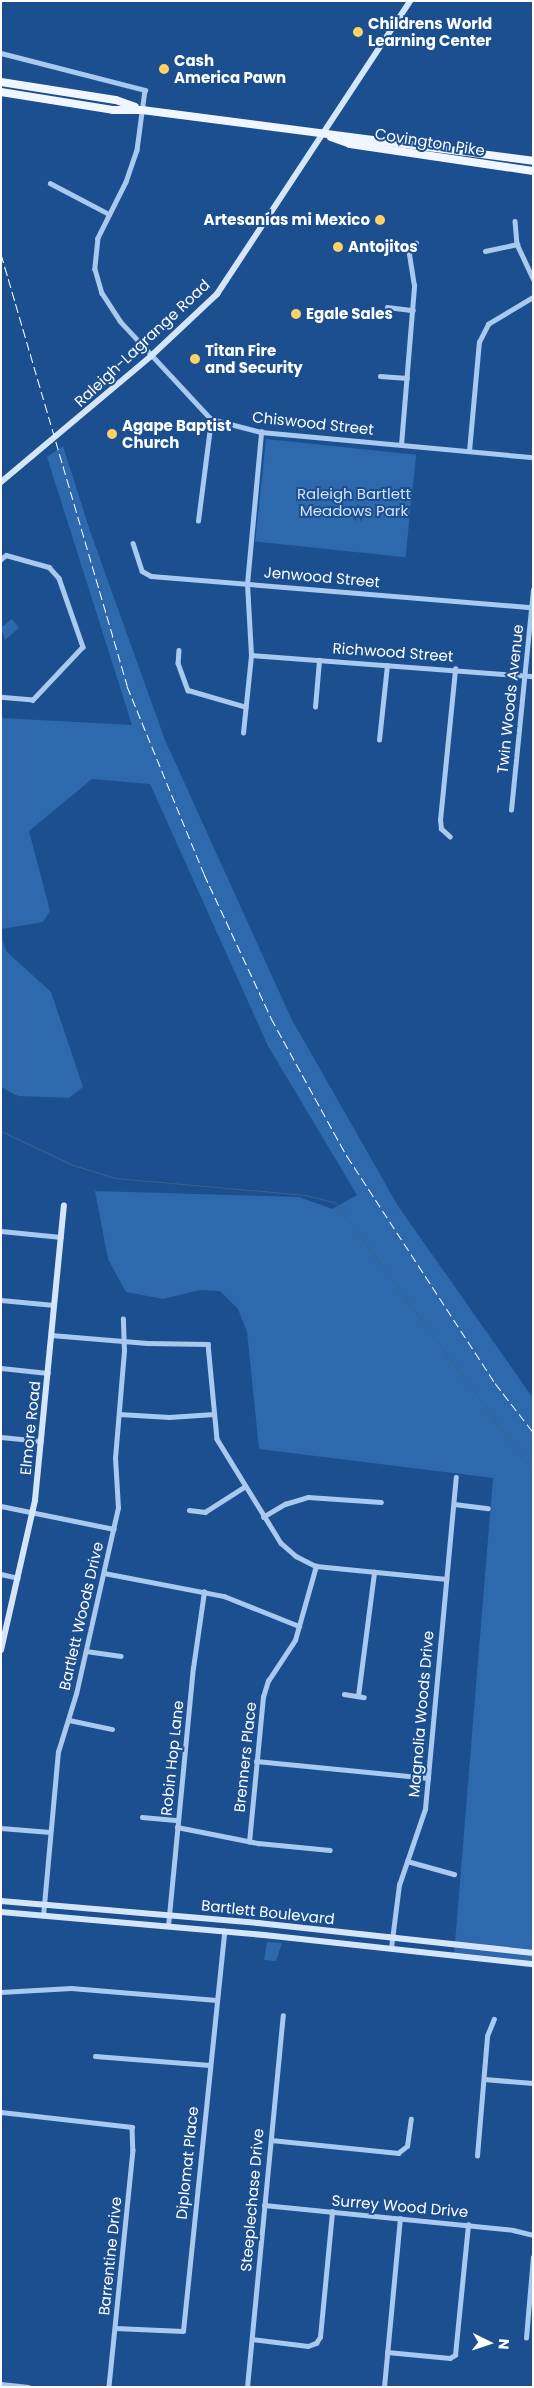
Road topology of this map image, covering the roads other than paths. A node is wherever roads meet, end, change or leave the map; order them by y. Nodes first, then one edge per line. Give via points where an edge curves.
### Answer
1 (410, 1) edge
2 (1, 53) edge
3 (1, 82) edge
4 (1, 92) edge
5 (142, 110) junction
6 (324, 135) junction
7 (533, 161) edge
8 (533, 171) edge
9 (50, 183) dead end
10 (109, 214) junction
11 (514, 220) dead end
12 (416, 243) dead end
13 (517, 244) junction
14 (485, 251) dead end
15 (532, 276) edge
16 (533, 297) edge
17 (387, 307) dead end
18 (413, 310) junction
19 (151, 356) junction
20 (380, 376) dead end
21 (407, 378) junction
22 (211, 419) junction
23 (261, 432) junction
24 (401, 445) junction
25 (469, 451) junction
26 (533, 457) edge
27 (1, 482) edge
28 (198, 522) dead end
29 (133, 543) dead end
30 (1, 559) edge
31 (247, 584) junction
32 (533, 590) edge
33 (531, 606) junction
34 (179, 650) dead end
35 (251, 656) junction
36 (319, 660) junction
37 (387, 665) junction
38 (455, 669) junction
39 (525, 676) junction
40 (533, 676) edge
41 (1, 697) edge
42 (246, 707) junction
43 (315, 707) dead end
44 (243, 733) dead end
45 (380, 740) dead end
46 (511, 810) dead end
47 (450, 837) dead end
48 (64, 1205) dead end
49 (1, 1232) edge
50 (61, 1237) junction
51 (1, 1300) edge
52 (54, 1305) junction
53 (124, 1320) dead end
54 (51, 1335) junction
55 (124, 1341) junction
56 (1, 1368) edge
57 (48, 1373) junction
58 (119, 1414) junction
59 (214, 1414) junction
60 (1, 1437) edge
61 (41, 1440) junction
62 (456, 1477) dead end
63 (244, 1487) junction
64 (381, 1502) dead end
65 (454, 1504) junction
66 (1, 1506) edge
67 (488, 1508) dead end
68 (33, 1510) junction
69 (190, 1510) dead end
70 (263, 1517) junction
71 (114, 1529) junction
72 (316, 1566) junction
73 (374, 1572) junction
74 (104, 1573) junction
75 (1, 1574) edge
76 (18, 1578) junction
77 (446, 1579) junction
78 (204, 1592) junction
79 (299, 1626) junction
80 (2, 1642) edge
81 (1, 1650) edge
82 (86, 1651) junction
83 (121, 1656) dead end
84 (344, 1694) dead end
85 (358, 1696) junction
86 (364, 1697) dead end
87 (69, 1720) junction
88 (112, 1729) dead end
89 (256, 1762) junction
90 (428, 1778) junction
91 (142, 1817) dead end
92 (178, 1820) junction
93 (177, 1827) junction
94 (1, 1828) edge
95 (50, 1832) junction
96 (249, 1842) junction
97 (330, 1850) dead end
98 (407, 1862) junction
99 (454, 1874) dead end
100 (1, 1901) edge
101 (44, 1905) junction
102 (1, 1912) edge
103 (169, 1915) junction
104 (43, 1916) junction
105 (168, 1926) junction
106 (224, 1931) junction
107 (392, 1937) junction
108 (391, 1948) junction
109 (533, 1953) edge
110 (533, 1964) edge
111 (1, 1992) edge
112 (216, 2000) junction
113 (283, 2016) dead end
114 (494, 2019) dead end
115 (95, 2056) dead end
116 (210, 2066) junction
117 (484, 2079) junction
118 (533, 2083) edge
119 (1, 2112) edge
120 (411, 2119) dead end
121 (271, 2140) junction
122 (478, 2156) dead end
123 (264, 2205) junction
124 (332, 2212) junction
125 (400, 2219) junction
126 (468, 2225) junction
127 (533, 2235) edge
128 (533, 2257) edge
129 (115, 2328) junction
130 (526, 2338) dead end
131 (252, 2340) junction
132 (387, 2352) junction
133 (1, 2384) edge
134 (28, 2387) edge
135 (109, 2387) edge
136 (247, 2387) edge
137 (384, 2387) edge

1 - 6 main road, Raleigh-Lagrange Road
2 - 5 street via 145,90
3 - 5 main road, Covington Pike via 116,100
4 - 5 main road, Covington Pike via 113,110
5 - 6 main road, Covington Pike
5 - 10 street via 137,150 126,182
6 - 7 main road, Covington Pike via 355,136
6 - 8 main road, Covington Pike via 350,144
6 - 19 main road, Raleigh-Lagrange Road via 217,294
9 - 10 street
10 - 19 street via 98,238 95,269 102,293 120,321
11 - 13 street
12 - 18 street via 409,254 414,286
13 - 14 street
13 - 15 street
16 - 25 street via 488,324 480,342
17 - 18 street
18 - 21 street
19 - 22 street
19 - 27 main road, Raleigh-Lagrange Road
20 - 21 street
21 - 24 street
22 - 23 street, Chiswood Street
22 - 28 street
23 - 24 street, Chiswood Street
23 - 31 street
24 - 25 street, Chiswood Street
25 - 26 street, Chiswood Street
29 - 31 street, Jenwood Street via 142,570 151,576
30 - 41 street via 6,555 49,567 60,578 83,647 33,700
31 - 33 street, Jenwood Street
31 - 35 street
32 - 33 street, Twin Woods Avenue
33 - 39 street, Twin Woods Avenue
34 - 42 street via 178,663 188,690
35 - 36 street, Richwood Street
35 - 42 street
36 - 37 street, Richwood Street
36 - 43 street
37 - 38 street, Richwood Street
37 - 45 street
38 - 39 street, Richwood Street
38 - 47 street via 440,820 442,829
39 - 40 street, Richwood Street
39 - 46 street, Twin Woods Avenue
42 - 44 street
48 - 50 main road, Elmore Road
49 - 50 street
50 - 52 main road, Elmore Road
51 - 52 street
52 - 54 main road, Elmore Road
53 - 55 street, Bartlett Woods Drive
54 - 55 street
54 - 57 main road, Elmore Road
55 - 58 street, Bartlett Woods Drive
55 - 59 street via 208,1344
56 - 57 street
57 - 61 main road, Elmore Road
58 - 59 street via 170,1417
58 - 71 street, Bartlett Woods Drive via 115,1458 119,1499
59 - 63 street via 221,1450
60 - 61 street
61 - 68 main road, Elmore Road
62 - 65 street, Magnolia Woods Drive
63 - 69 street via 205,1512
63 - 70 street
64 - 70 street via 308,1497 285,1504
65 - 67 street
65 - 77 street, Magnolia Woods Drive
66 - 68 street
68 - 71 street
68 - 76 main road, Elmore Road
70 - 72 street via 286,1549
71 - 74 street, Bartlett Woods Drive
72 - 73 street
72 - 79 street, Brenners Place
73 - 77 street
73 - 85 street
74 - 78 street
74 - 82 street, Bartlett Woods Drive
75 - 76 street
76 - 80 main road, Elmore Road
77 - 90 street, Magnolia Woods Drive
78 - 79 street via 233,1598 273,1618
78 - 92 street, Robin Hop Lane via 192,1673
79 - 89 street, Brenners Place via 291,1648 268,1680 264,1692
80 - 81 main road, Elmore Road
82 - 83 street
82 - 87 street, Bartlett Woods Drive
84 - 85 street
85 - 86 street
87 - 88 street
87 - 95 street, Bartlett Woods Drive via 57,1757
89 - 90 street
89 - 96 street, Brenners Place
90 - 98 street, Magnolia Woods Drive via 424,1814
91 - 92 street
92 - 93 street, Robin Hop Lane
93 - 96 street
93 - 103 street, Robin Hop Lane
94 - 95 street
95 - 101 street, Bartlett Woods Drive
96 - 97 street
98 - 99 street
98 - 107 street, Magnolia Woods Drive via 397,1893
100 - 101 main road, Bartlett Boulevard
101 - 103 main road, Bartlett Boulevard
101 - 104 street, Bartlett Woods Drive
102 - 104 main road, Bartlett Boulevard
103 - 105 street, Robin Hop Lane
103 - 107 main road, Bartlett Boulevard
104 - 105 main road, Bartlett Boulevard
105 - 106 main road, Bartlett Boulevard
106 - 108 main road, Bartlett Boulevard
106 - 112 street, Diplomat Place
107 - 108 street, Magnolia Woods Drive
107 - 109 main road, Bartlett Boulevard
108 - 110 main road, Bartlett Boulevard
111 - 112 street via 71,1988
112 - 116 street, Diplomat Place
113 - 121 street, Steeplechase Drive
114 - 117 street via 487,2036
115 - 116 street
116 - 129 street, Diplomat Place via 182,2330
117 - 118 street
117 - 122 street
119 - 129 street, Barrentine Drive via 132,2127 133,2150
120 - 121 street via 407,2146 398,2153
121 - 123 street, Steeplechase Drive
123 - 124 street, Surrey Wood Drive
123 - 131 street, Steeplechase Drive
124 - 125 street, Surrey Wood Drive
124 - 131 street via 320,2337 308,2346
125 - 126 street, Surrey Wood Drive
125 - 132 street
126 - 127 street, Surrey Wood Drive
126 - 132 street via 455,2355 450,2358
128 - 130 street
129 - 135 street, Barrentine Drive
131 - 136 street, Steeplechase Drive
132 - 137 street
133 - 134 street

